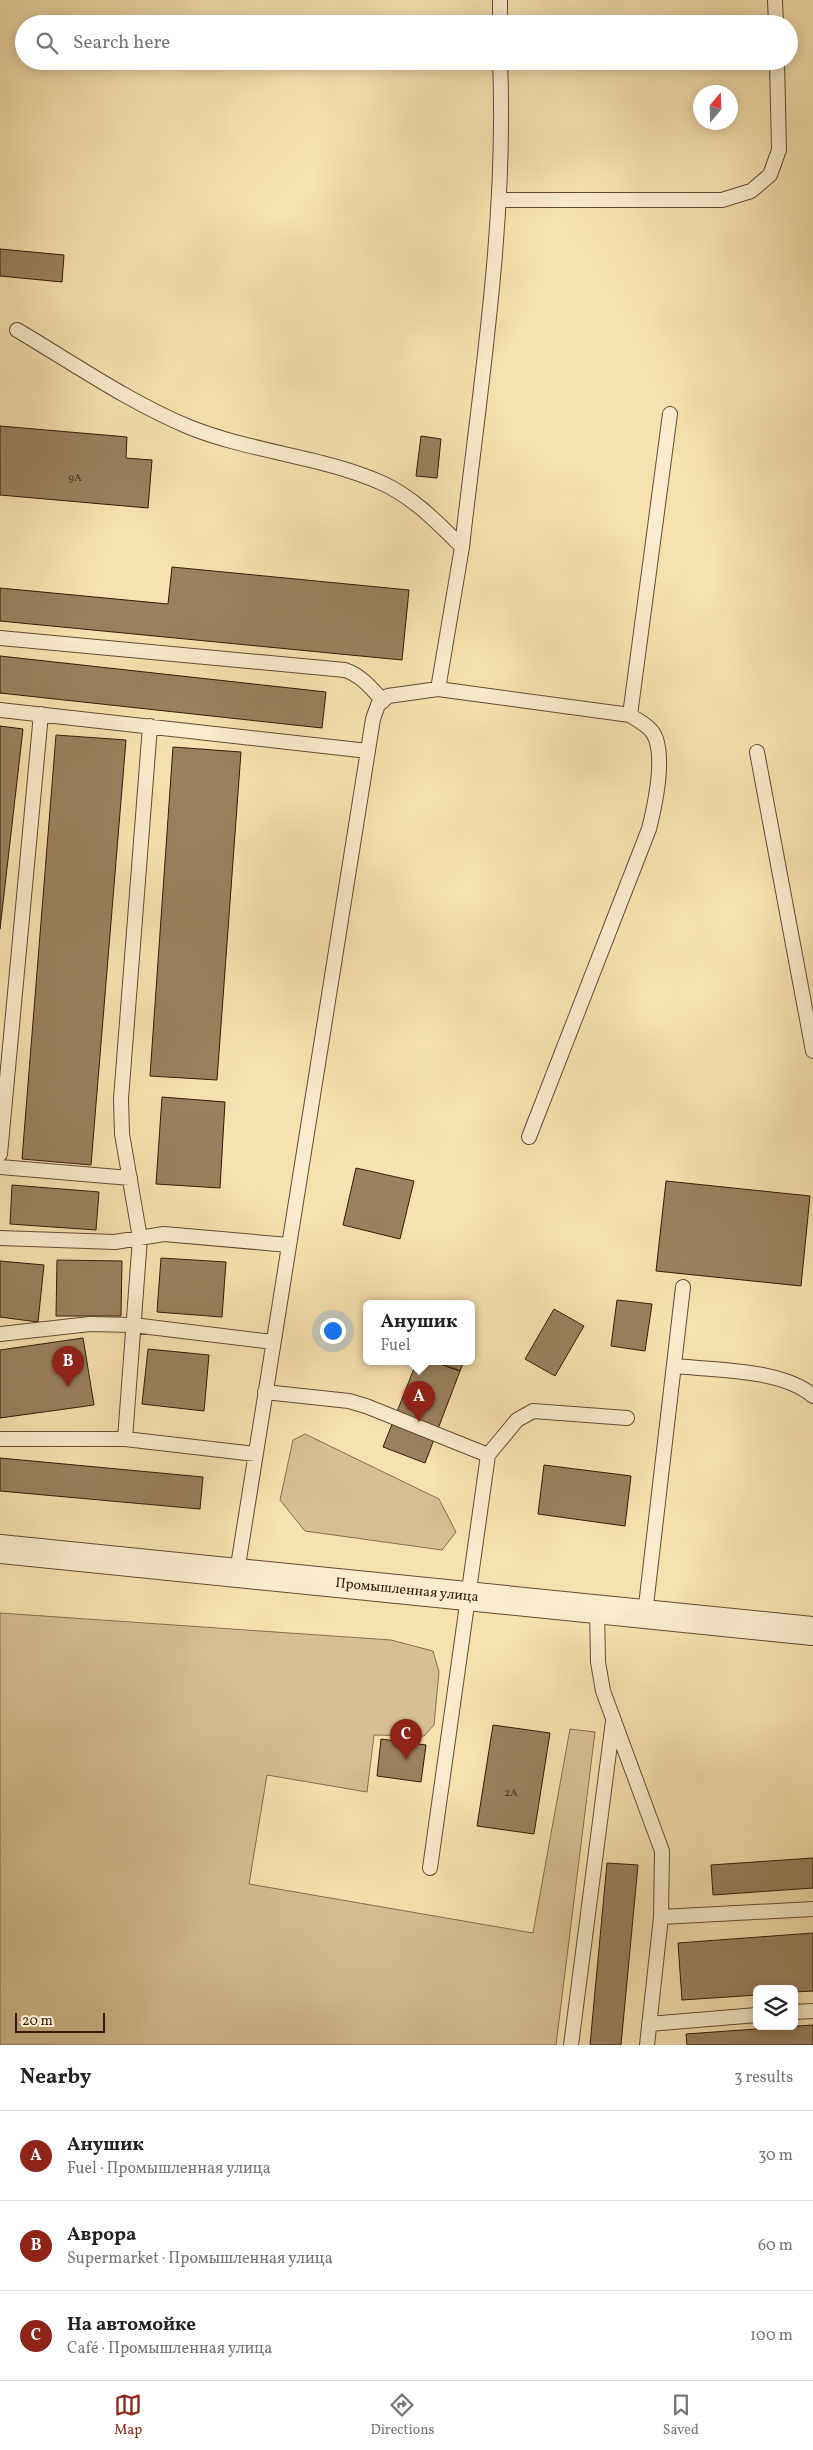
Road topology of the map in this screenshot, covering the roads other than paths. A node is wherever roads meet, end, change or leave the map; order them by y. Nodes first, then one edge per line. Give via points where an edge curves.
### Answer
1 (500, 0) edge
2 (775, 0) edge
3 (500, 15) edge
4 (776, 15) edge
5 (500, 70) edge
6 (776, 70) edge
7 (500, 200) junction
8 (18, 330) dead end
9 (670, 414) dead end
10 (462, 547) junction
11 (0, 638) edge
12 (438, 690) junction
13 (383, 701) junction
14 (0, 710) edge
15 (41, 714) junction
16 (630, 716) junction
17 (150, 726) junction
18 (368, 750) junction
19 (757, 752) dead end
20 (813, 1051) edge
21 (529, 1137) dead end
22 (0, 1154) edge
23 (0, 1167) edge
24 (130, 1178) junction
25 (0, 1238) edge
26 (140, 1238) junction
27 (289, 1245) junction
28 (683, 1287) dead end
29 (134, 1325) junction
30 (0, 1334) edge
31 (274, 1342) junction
32 (674, 1366) junction
33 (265, 1392) junction
34 (813, 1396) edge
35 (627, 1418) dead end
36 (0, 1439) edge
37 (125, 1439) junction
38 (255, 1454) junction
39 (488, 1455) junction
40 (0, 1549) edge
41 (237, 1572) junction
42 (469, 1595) junction
43 (597, 1610) junction
44 (645, 1614) junction
45 (813, 1631) edge
46 (614, 1718) junction
47 (430, 1868) dead end
48 (813, 1909) edge
49 (661, 1918) junction
50 (813, 2011) edge
51 (798, 2012) edge
52 (753, 2015) edge
53 (650, 2024) junction
54 (571, 2045) edge
55 (647, 2045) edge

1 - 3 lane
2 - 4 lane
5 - 7 lane
6 - 7 lane via 778,150 770,174 751,191 722,200
7 - 10 lane
8 - 10 lane via 149,407 189,426 384,484 429,514
9 - 16 lane
10 - 12 lane
11 - 13 lane via 345,670 365,681
12 - 13 lane via 388,696
12 - 16 lane
13 - 18 lane via 373,719
14 - 15 lane
15 - 17 lane
15 - 22 lane
16 - 21 lane via 647,726 656,739 656,800 648,829
17 - 18 lane
17 - 24 lane via 121,1099 122,1134
18 - 27 lane
19 - 20 lane
23 - 24 lane
24 - 26 lane
25 - 26 lane via 115,1242
26 - 27 lane via 164,1234
26 - 29 lane
27 - 31 lane
28 - 32 lane
29 - 30 lane via 90,1324
29 - 31 lane
29 - 37 lane
31 - 33 lane
32 - 34 lane via 768,1376 805,1389
32 - 44 lane
33 - 38 lane
33 - 39 lane via 366,1406
35 - 39 lane via 533,1412 517,1420
36 - 37 lane
37 - 38 lane
38 - 41 lane
39 - 42 lane
40 - 41 street, Промышленная улица
41 - 42 street, Промышленная улица
42 - 43 street, Промышленная улица
42 - 47 lane
43 - 44 street, Промышленная улица
43 - 46 lane via 598,1662 603,1691
44 - 45 street, Промышленная улица
46 - 49 lane via 662,1850
46 - 54 lane
48 - 49 lane
49 - 53 lane
50 - 51 lane
52 - 53 lane
53 - 55 lane

